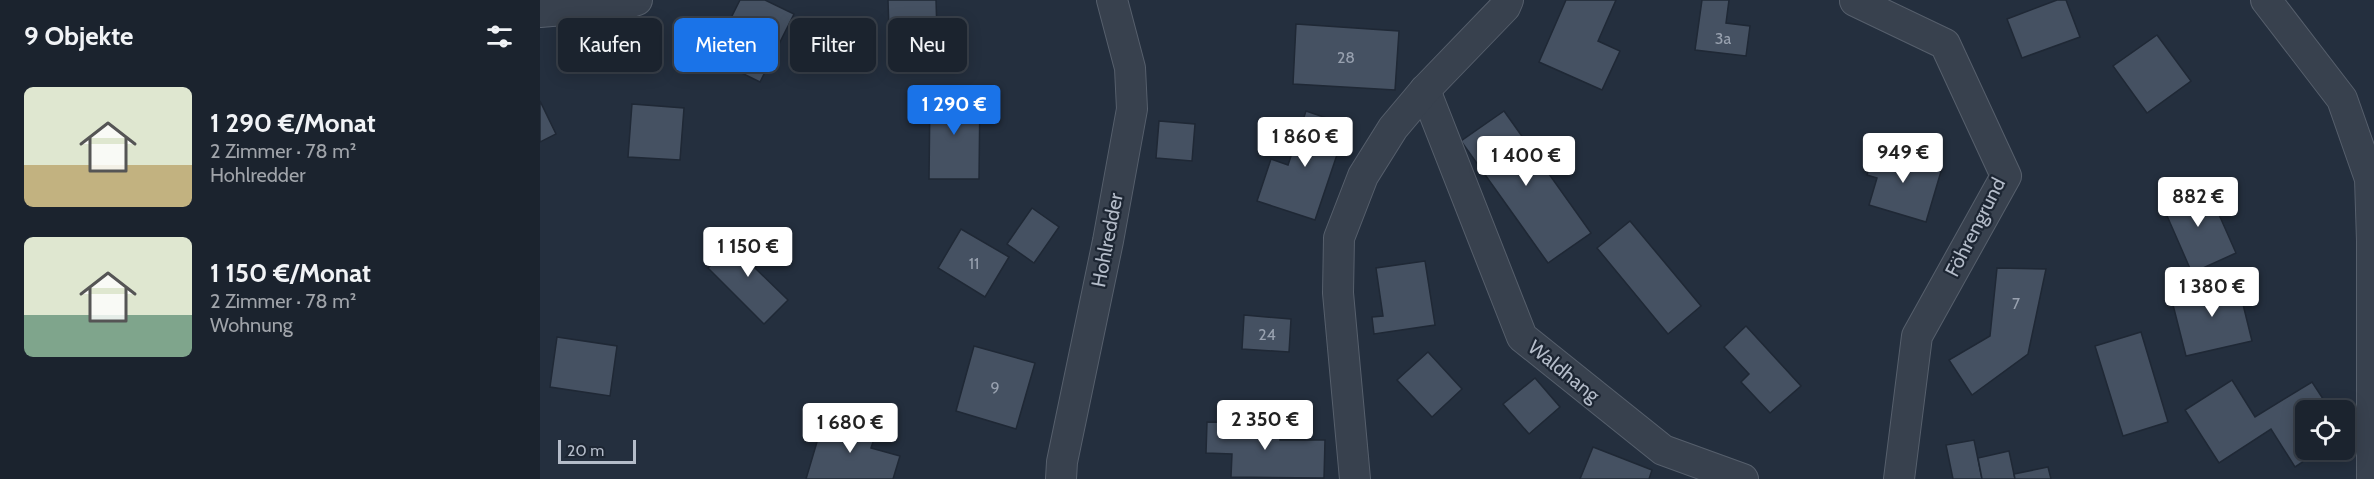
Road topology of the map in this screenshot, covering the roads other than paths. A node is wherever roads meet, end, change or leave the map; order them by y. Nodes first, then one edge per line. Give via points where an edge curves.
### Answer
1 (637, 0) edge
2 (1112, 0) edge
3 (1508, 0) edge
4 (2266, 0) edge
5 (1855, 1) edge
6 (540, 12) edge
7 (1425, 90) junction
8 (1061, 479) edge
9 (1355, 479) edge
10 (1743, 479) edge
11 (1899, 479) edge
12 (2372, 479) edge

1 - 6 street via 622,5
2 - 8 street, Hohlredder via 1130,68 1132,109
3 - 7 street
4 - 12 street via 2342,99 2370,179
5 - 11 street, Föhrengrund via 1945,44 2006,177 1917,336
7 - 9 street via 1393,128 1363,176 1339,238 1338,293
7 - 10 street, Waldhang via 1522,337 1663,450

